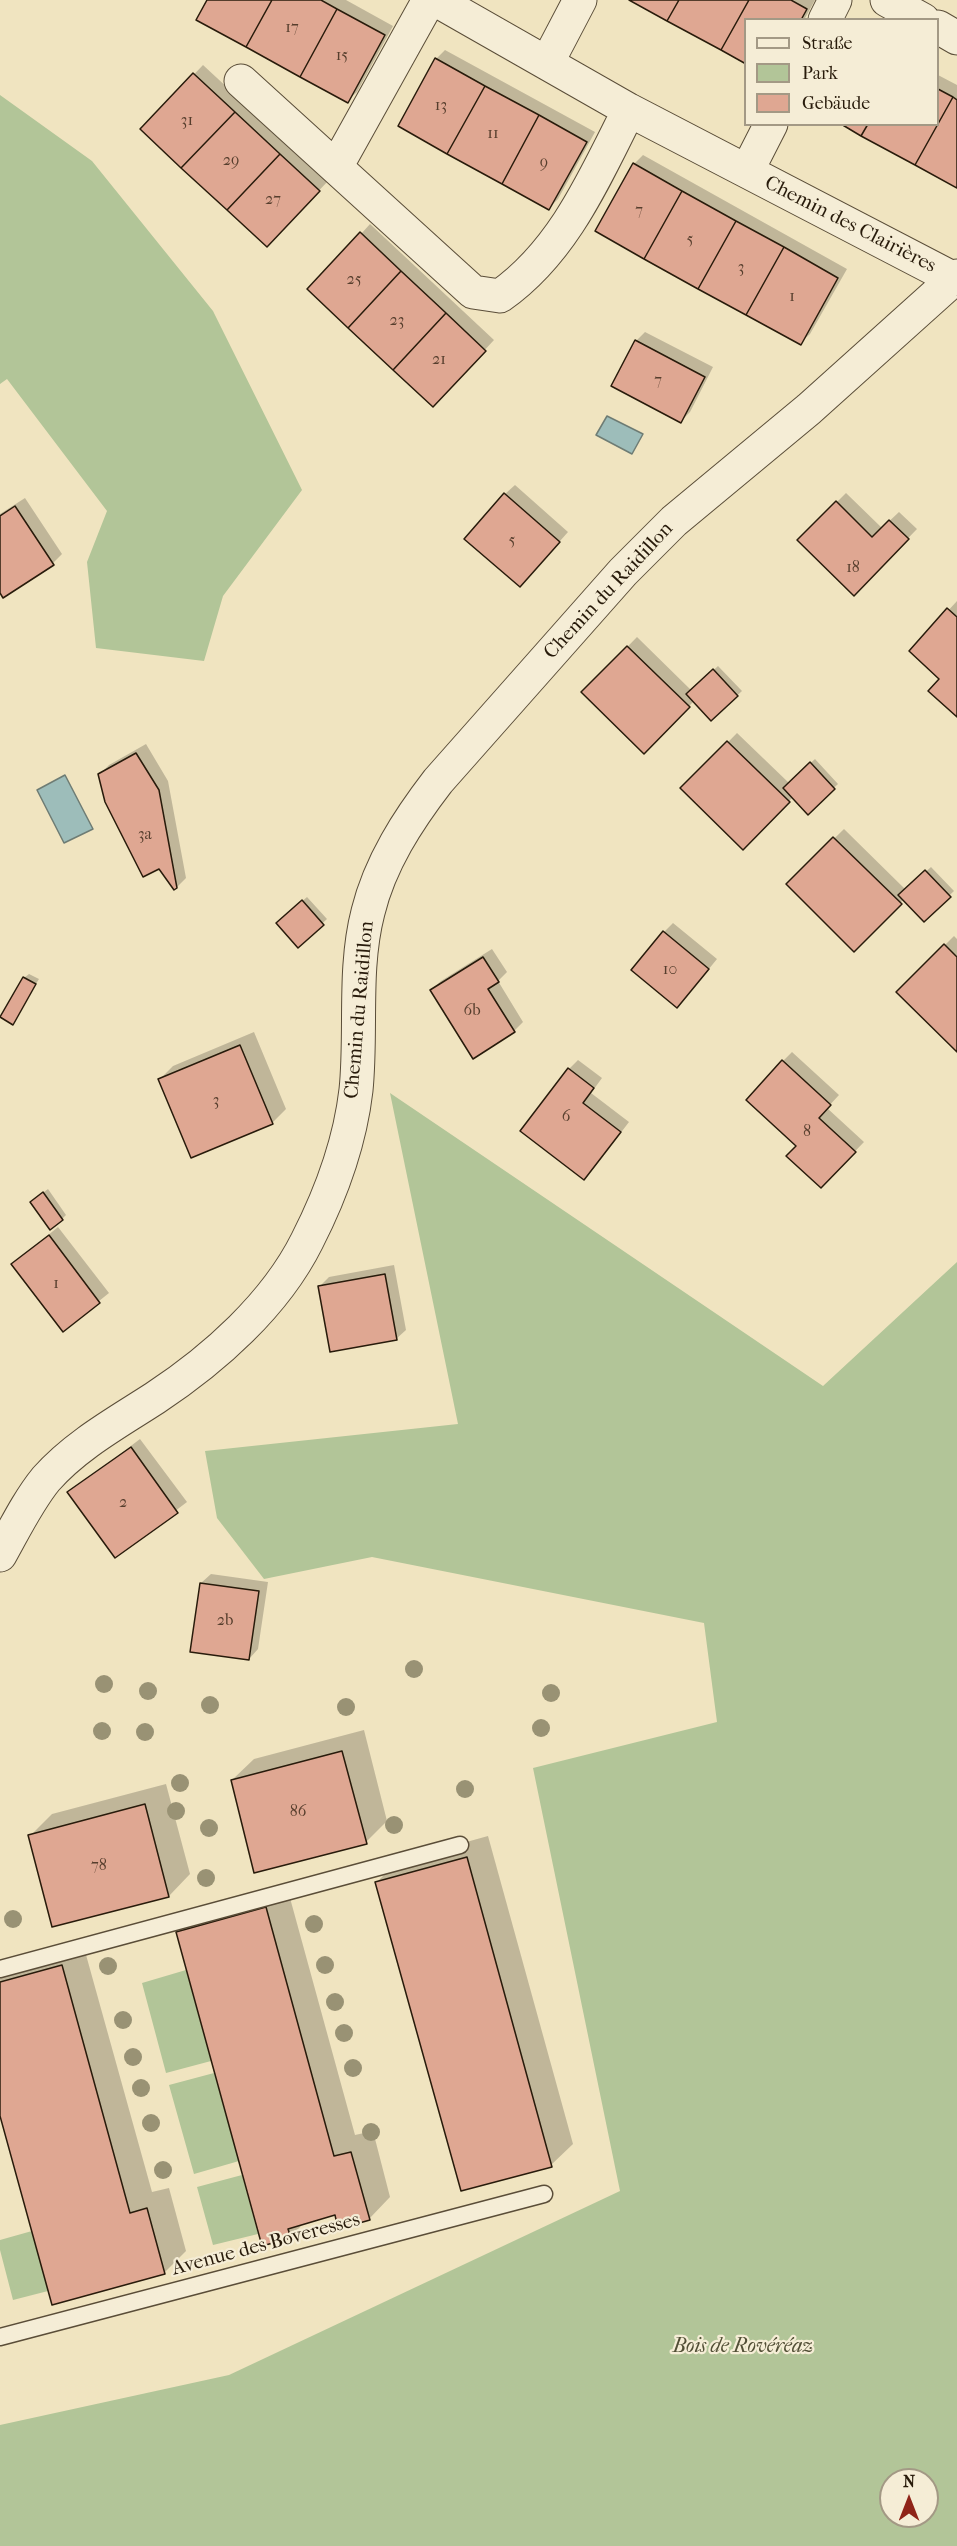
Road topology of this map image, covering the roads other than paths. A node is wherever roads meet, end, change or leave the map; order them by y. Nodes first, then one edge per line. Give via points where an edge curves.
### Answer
1 (429, 0) edge
2 (436, 0) edge
3 (580, 0) edge
4 (835, 0) edge
5 (887, 0) edge
6 (826, 18) edge
7 (919, 18) edge
8 (939, 28) edge
9 (957, 38) edge
10 (547, 63) junction
11 (241, 81) dead end
12 (629, 110) junction
13 (770, 126) edge
14 (336, 167) junction
15 (747, 171) junction
16 (956, 278) edge
17 (0, 1555) edge
18 (460, 1845) dead end
19 (0, 1970) edge
20 (543, 2194) dead end
21 (0, 2337) edge

1 - 14 street
2 - 10 street, Chemin des Clairières
3 - 10 street
4 - 6 street
5 - 7 street
8 - 9 street
10 - 12 street, Chemin des Clairières
11 - 14 street
12 - 14 street via 576,215 522,280 500,296 473,292
12 - 15 street, Chemin des Clairières
13 - 15 street, Chemin des Clairières
15 - 16 street, Chemin des Clairières
16 - 17 street, Chemin du Raidillon via 809,409 674,521 623,572 427,795 396,843 368,912 360,973 356,1091 334,1179 306,1243 285,1276 231,1337 158,1396 99,1434 45,1480
18 - 19 lane
20 - 21 lane, Avenue des Boveresses

